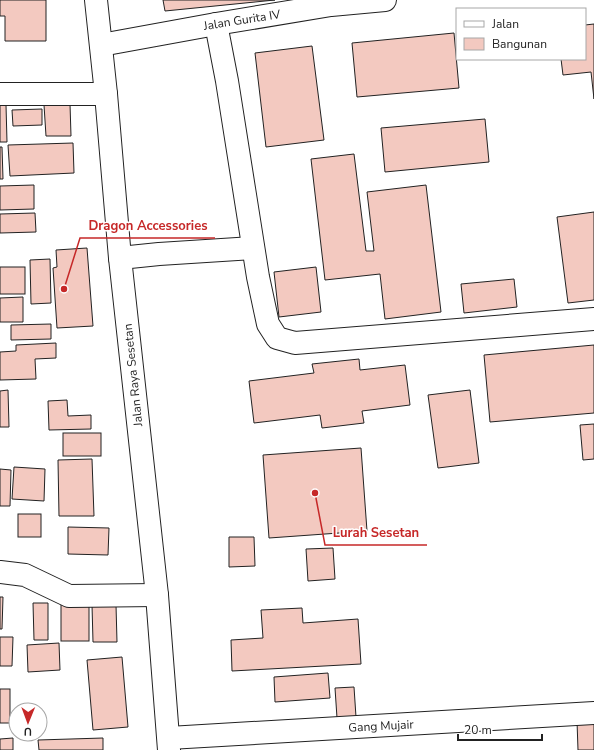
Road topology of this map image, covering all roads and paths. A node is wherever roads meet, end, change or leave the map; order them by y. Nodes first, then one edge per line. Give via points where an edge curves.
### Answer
1 (96, 0) edge
2 (385, 0) edge
3 (216, 24) junction
4 (101, 45) junction
5 (0, 94) edge
6 (106, 94) junction
7 (253, 248) junction
8 (120, 258) junction
9 (594, 319) edge
10 (0, 572) edge
11 (157, 595) junction
12 (594, 713) edge
13 (169, 744) edge

1 - 4 street, Jalan Raya Sesetan
2 - 3 street, Jalan Gurita IV via 331,5
3 - 4 street, Jalan Gurita IV
3 - 7 street
4 - 6 street, Jalan Raya Sesetan
5 - 6 street
6 - 8 street, Jalan Raya Sesetan
7 - 8 street
7 - 9 street via 268,324 277,338 295,343
8 - 11 street, Jalan Raya Sesetan
10 - 11 street via 25,575 69,596
11 - 13 street, Jalan Raya Sesetan
12 - 13 street, Gang Mujair

